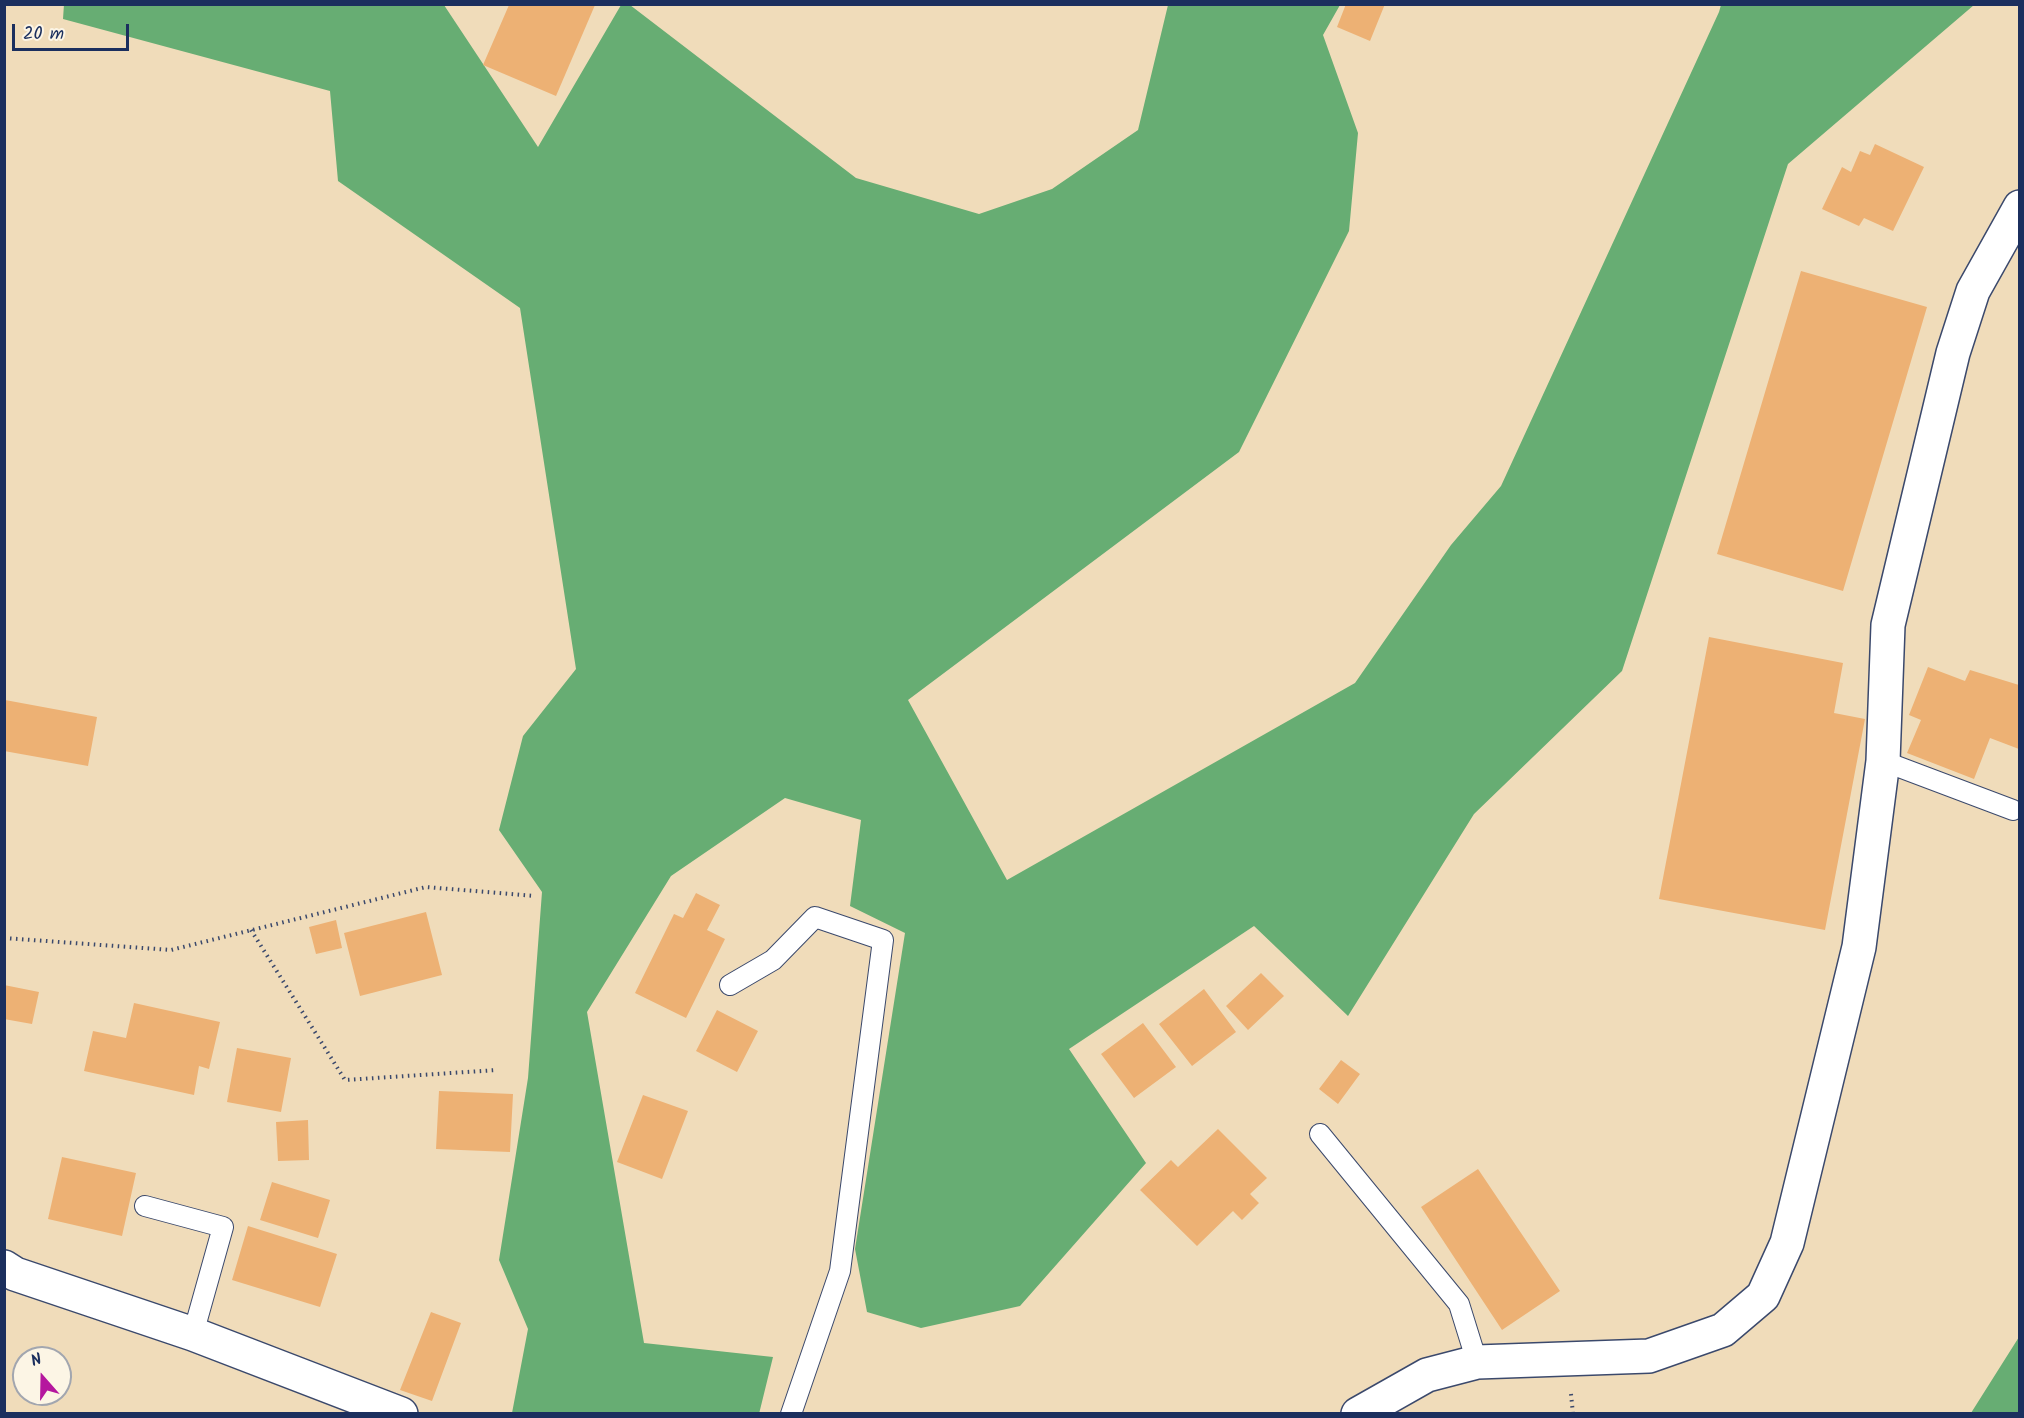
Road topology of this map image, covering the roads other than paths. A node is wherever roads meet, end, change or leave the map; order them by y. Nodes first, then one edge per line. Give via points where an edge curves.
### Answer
1 (2019, 207) edge
2 (1883, 761) junction
3 (2013, 810) dead end
4 (730, 985) dead end
5 (1320, 1134) dead end
6 (145, 1206) dead end
7 (4, 1267) edge
8 (193, 1334) junction
9 (1477, 1362) junction
10 (401, 1413) edge
11 (791, 1413) edge
12 (1358, 1413) edge

1 - 2 street via 1973,291 1953,352 1888,625
2 - 3 lane
2 - 9 street via 1859,947 1786,1243 1763,1296 1723,1330 1649,1356
4 - 11 lane via 773,960 815,917 883,940 840,1271
5 - 9 lane via 1459,1304
6 - 8 lane via 223,1227
7 - 8 street
8 - 10 street
9 - 12 street via 1428,1375

